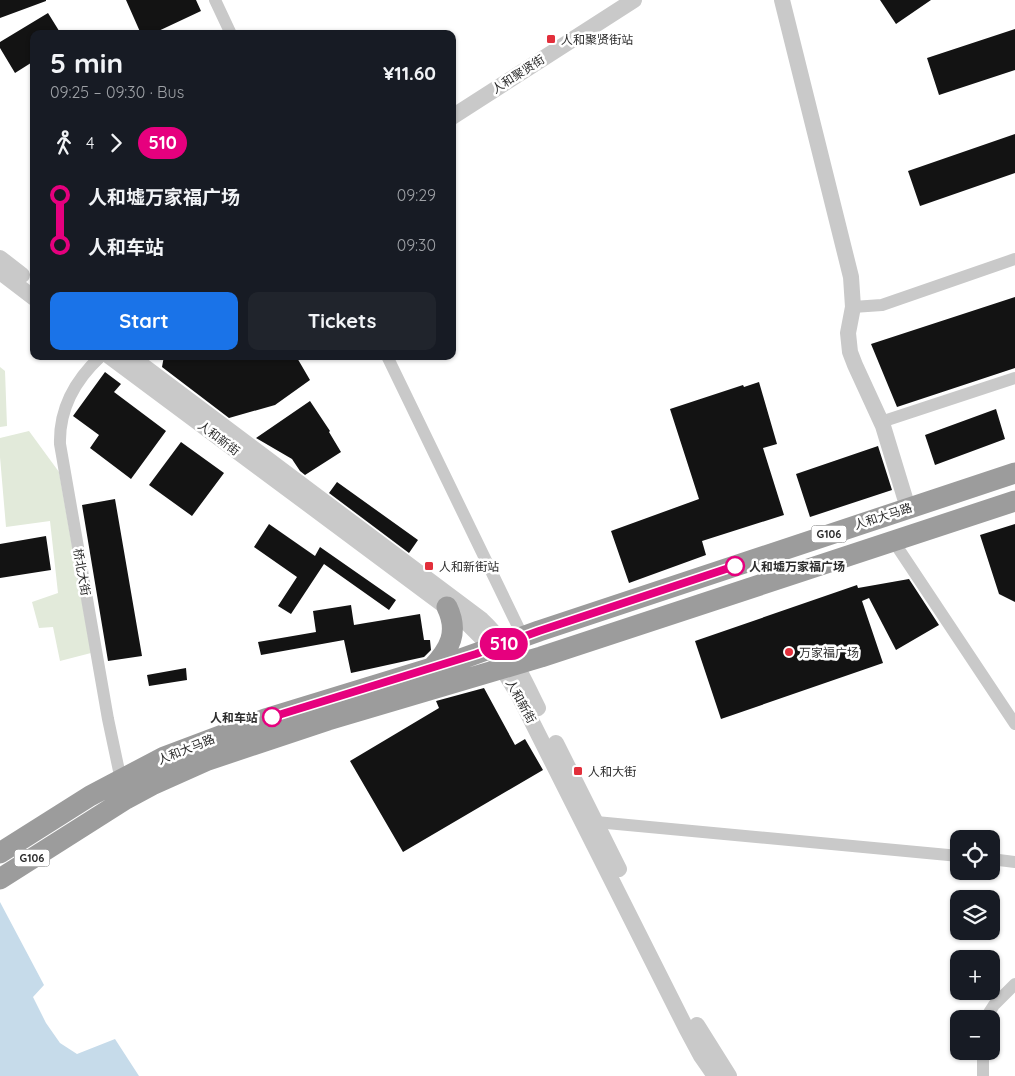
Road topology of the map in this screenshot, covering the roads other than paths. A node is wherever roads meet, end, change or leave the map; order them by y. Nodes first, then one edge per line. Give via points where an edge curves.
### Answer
1 (215, 0) edge
2 (782, 0) edge
3 (626, 2) edge
4 (229, 30) edge
5 (456, 114) edge
6 (0, 258) edge
7 (1015, 259) edge
8 (0, 272) edge
9 (30, 281) edge
10 (30, 295) edge
11 (853, 307) junction
12 (97, 360) edge
13 (114, 360) edge
14 (135, 360) edge
15 (389, 360) edge
16 (1015, 378) edge
17 (881, 422) junction
18 (1015, 473) edge
19 (1015, 501) edge
20 (908, 508) junction
21 (894, 542) junction
22 (643, 596) junction
23 (447, 607) junction
24 (652, 621) junction
25 (506, 644) junction
26 (509, 666) junction
27 (432, 668) junction
28 (1015, 724) edge
29 (123, 789) junction
30 (596, 822) junction
31 (0, 853) edge
32 (950, 855) edge
33 (1000, 860) edge
34 (1015, 862) edge
35 (0, 879) edge
36 (1015, 984) edge
37 (991, 1010) edge
38 (983, 1060) edge
39 (715, 1076) edge
40 (729, 1076) edge
41 (983, 1076) edge

1 - 4 street
2 - 11 street via 851,277
3 - 5 street, 人和聚贤街
6 - 9 street
7 - 11 street via 882,305
8 - 10 street
11 - 17 street via 848,334 850,352
12 - 29 street, 桥北大街 via 83,375 66,403 59,431
13 - 23 street, 人和新街
14 - 25 street, 人和新街 via 469,609
15 - 25 street
16 - 17 street
17 - 20 street
18 - 20 highway, 人和大马路 / G106
19 - 21 highway, 人和大马路 / G106
20 - 22 highway, 人和大马路 / G106
21 - 24 highway, 人和大马路 / G106
21 - 28 street
22 - 24 highway
22 - 25 highway, 人和大马路 / G106
23 - 25 street, 人和新街 via 478,633
23 - 27 highway via 452,622 450,639 446,653
24 - 26 highway, 人和大马路 / G106
25 - 26 street, 人和新街
25 - 27 highway, 人和大马路 / G106
26 - 29 highway, 人和大马路 / G106
26 - 30 street, 人和新街
26 - 39 street, 人和新街 via 530,717 686,1028
27 - 29 highway, 人和大马路 / G106 via 234,730 164,757
29 - 31 highway, 人和大马路 / G106 via 50,821
29 - 35 highway, 人和大马路 / G106 via 65,838
30 - 32 street
30 - 40 street, 人和新街 via 698,1028
33 - 34 street
36 - 37 street
38 - 41 street

